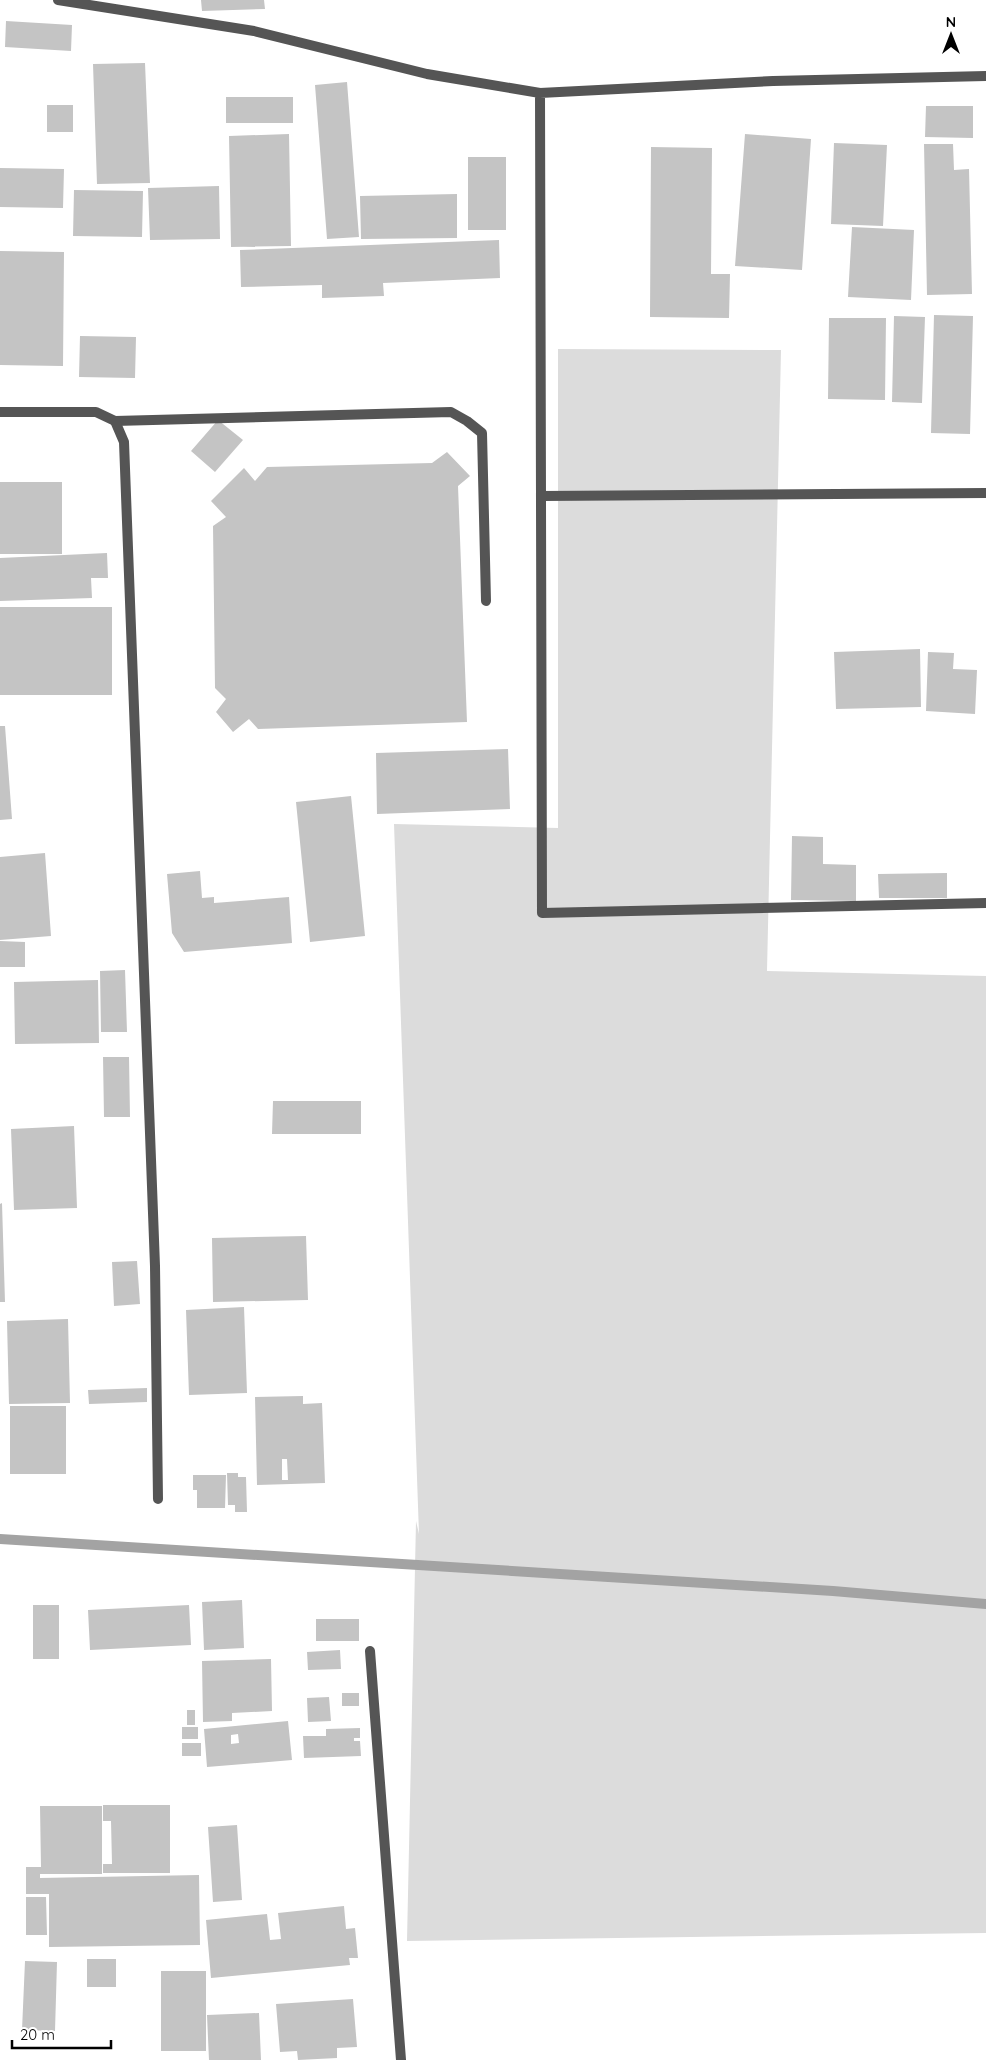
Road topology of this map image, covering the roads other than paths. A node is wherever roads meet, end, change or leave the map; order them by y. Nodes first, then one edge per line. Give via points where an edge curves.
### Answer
1 (58, 0) edge
2 (986, 76) edge
3 (540, 93) junction
4 (0, 412) edge
5 (115, 421) junction
6 (986, 493) edge
7 (542, 496) junction
8 (486, 601) dead end
9 (986, 903) edge
10 (158, 1499) dead end
11 (370, 1651) dead end
12 (402, 2060) edge

1 - 3 street via 254,31 427,74
2 - 3 street via 773,81
3 - 7 street
4 - 5 street via 96,412
5 - 8 street via 451,412 482,433
5 - 10 street via 124,442 154,1266
6 - 7 street
7 - 9 street via 542,913
11 - 12 street

